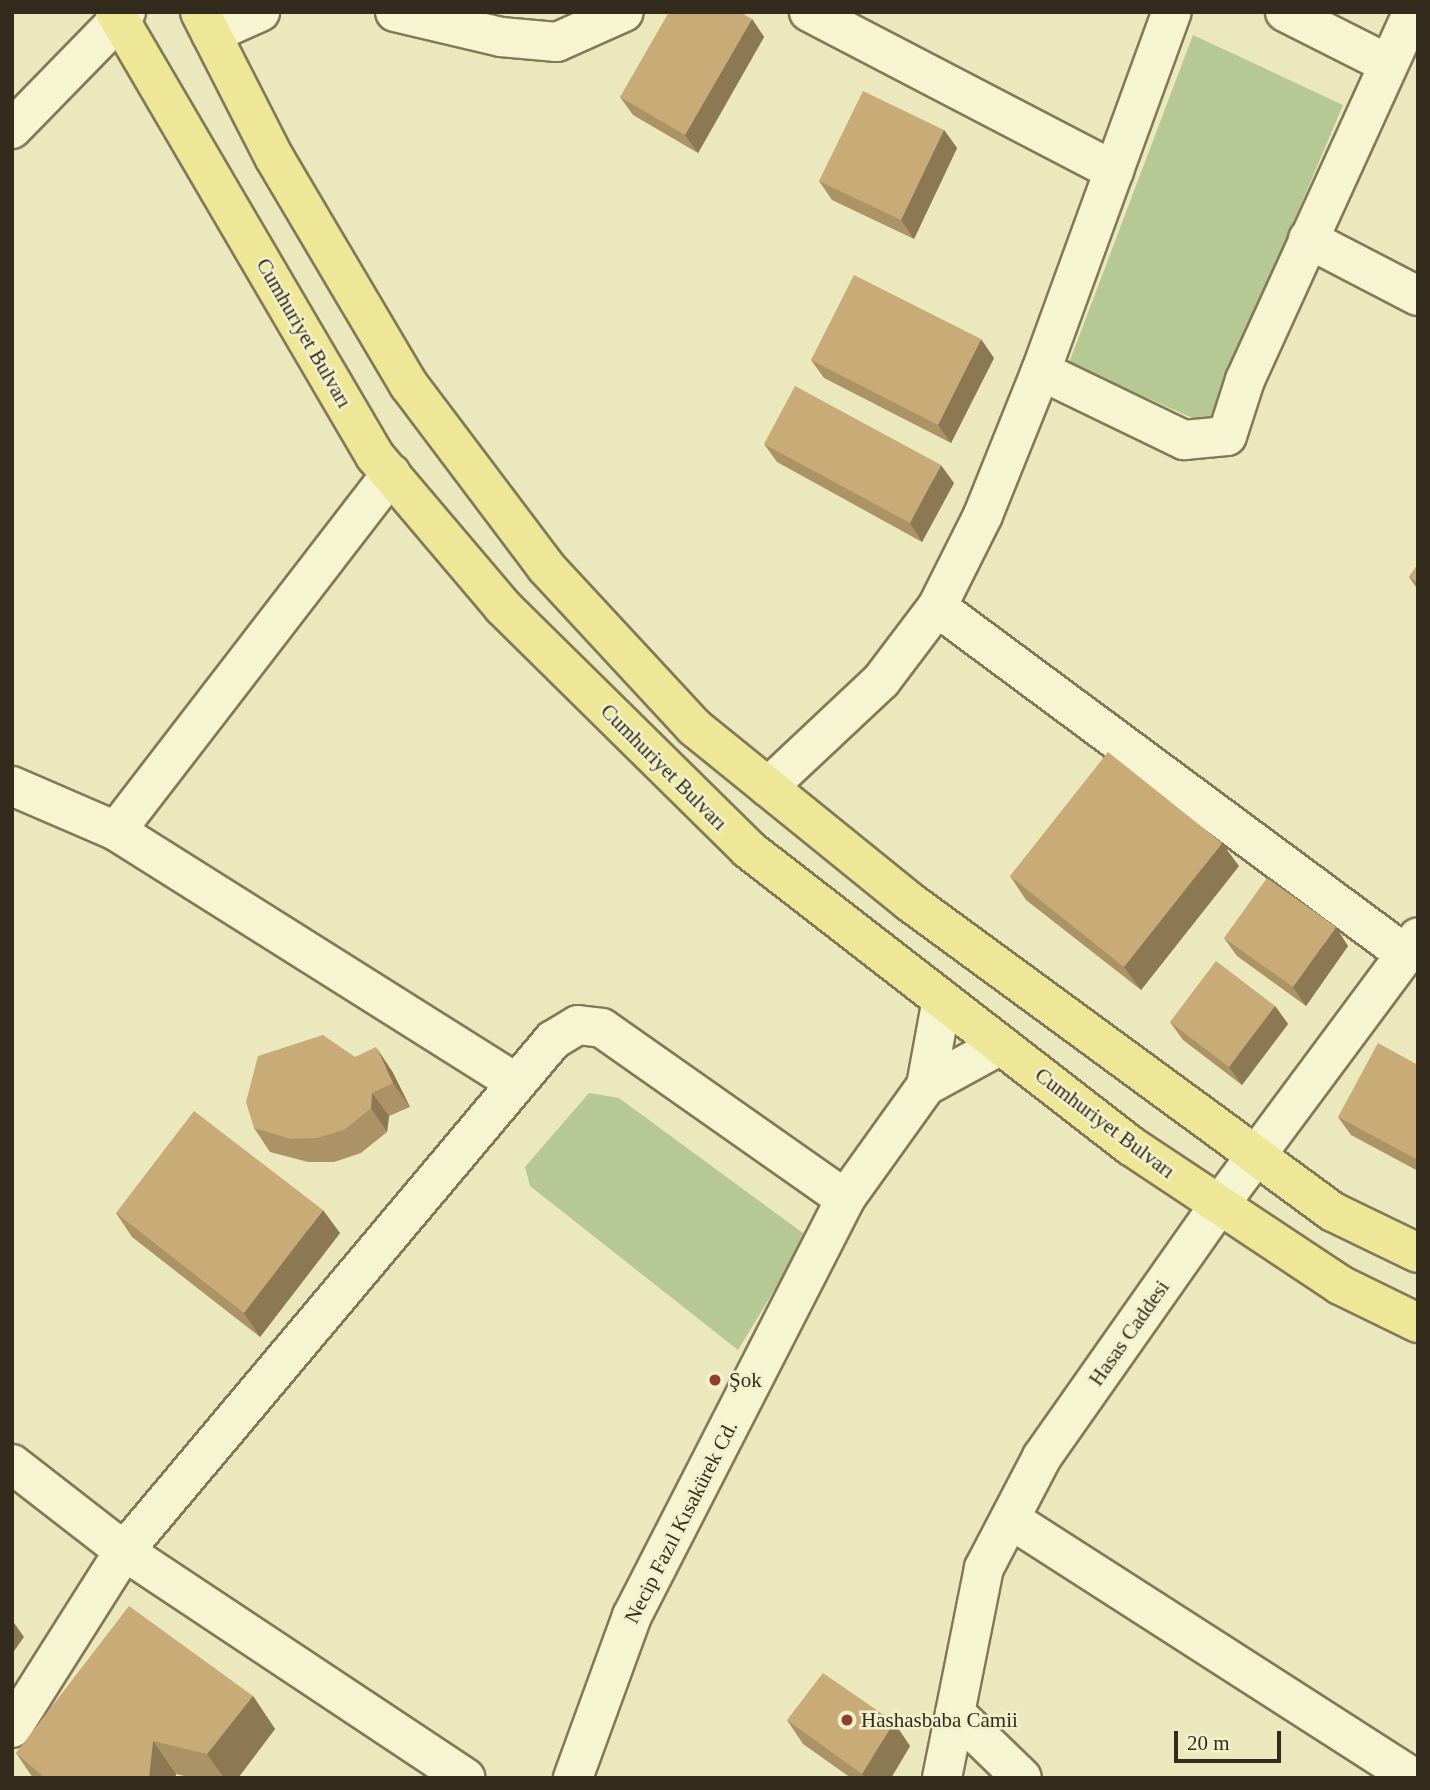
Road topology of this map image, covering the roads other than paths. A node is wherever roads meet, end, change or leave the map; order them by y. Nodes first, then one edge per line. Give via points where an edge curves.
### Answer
1 (260, 12) edge
2 (395, 12) edge
3 (624, 12) edge
4 (809, 12) edge
5 (1172, 12) edge
6 (1285, 12) edge
7 (1413, 12) edge
8 (120, 14) edge
9 (205, 23) edge
10 (1386, 63) junction
11 (12, 129) edge
12 (1114, 171) junction
13 (1308, 239) junction
14 (1418, 296) edge
15 (1041, 371) junction
16 (391, 474) junction
17 (937, 607) junction
18 (12, 786) edge
19 (768, 787) junction
20 (116, 831) junction
21 (1412, 945) edge
22 (981, 954) junction
23 (1030, 990) junction
24 (942, 999) junction
25 (1001, 1045) junction
26 (514, 1083) junction
27 (926, 1086) junction
28 (1259, 1157) junction
29 (845, 1199) junction
30 (1220, 1204) junction
31 (1418, 1253) edge
32 (1418, 1323) edge
33 (12, 1464) edge
34 (1010, 1519) junction
35 (124, 1551) junction
36 (955, 1713) junction
37 (12, 1728) edge
38 (466, 1778) edge
39 (573, 1778) edge
40 (942, 1778) edge
41 (1022, 1778) edge
42 (1414, 1778) edge

1 - 9 street
2 - 3 street via 501,37 557,41
4 - 12 street
5 - 12 street
6 - 10 street
7 - 10 street
8 - 11 street
8 - 16 main road, Cumhuriyet Bulvarı via 375,456
9 - 19 main road via 274,157 409,385 546,567 694,727
10 - 13 street
12 - 15 street
13 - 14 street
13 - 15 street via 1245,380 1227,436 1184,440
15 - 17 street via 983,515
16 - 20 street
16 - 24 main road, Cumhuriyet Bulvarı via 503,607 748,849
17 - 19 street via 881,681
17 - 21 street
18 - 20 street
19 - 22 main road
20 - 26 street
21 - 28 street, Hasas Caddesi
22 - 23 main road
22 - 24 main road via 947,963 940,975
23 - 25 main road via 1033,1022 1026,1037
23 - 28 main road
24 - 25 main road, Cumhuriyet Bulvarı
24 - 27 street
25 - 27 street
25 - 30 main road, Cumhuriyet Bulvarı via 1131,1146
26 - 29 street via 553,1040 578,1026 602,1028
26 - 35 street
27 - 29 street, Necip Fazıl Kısakürek Cd.
28 - 30 street, Hasas Caddesi
28 - 31 main road via 1333,1212
29 - 39 street, Necip Fazıl Kısakürek Cd. via 632,1616
30 - 32 main road, Cumhuriyet Bulvarı via 1340,1285
30 - 34 street, Hasas Caddesi via 1042,1457
33 - 35 street
34 - 36 street, Hasas Caddesi via 984,1568
34 - 42 street
35 - 37 street
35 - 38 street
36 - 40 street, Hasas Caddesi
36 - 41 street

